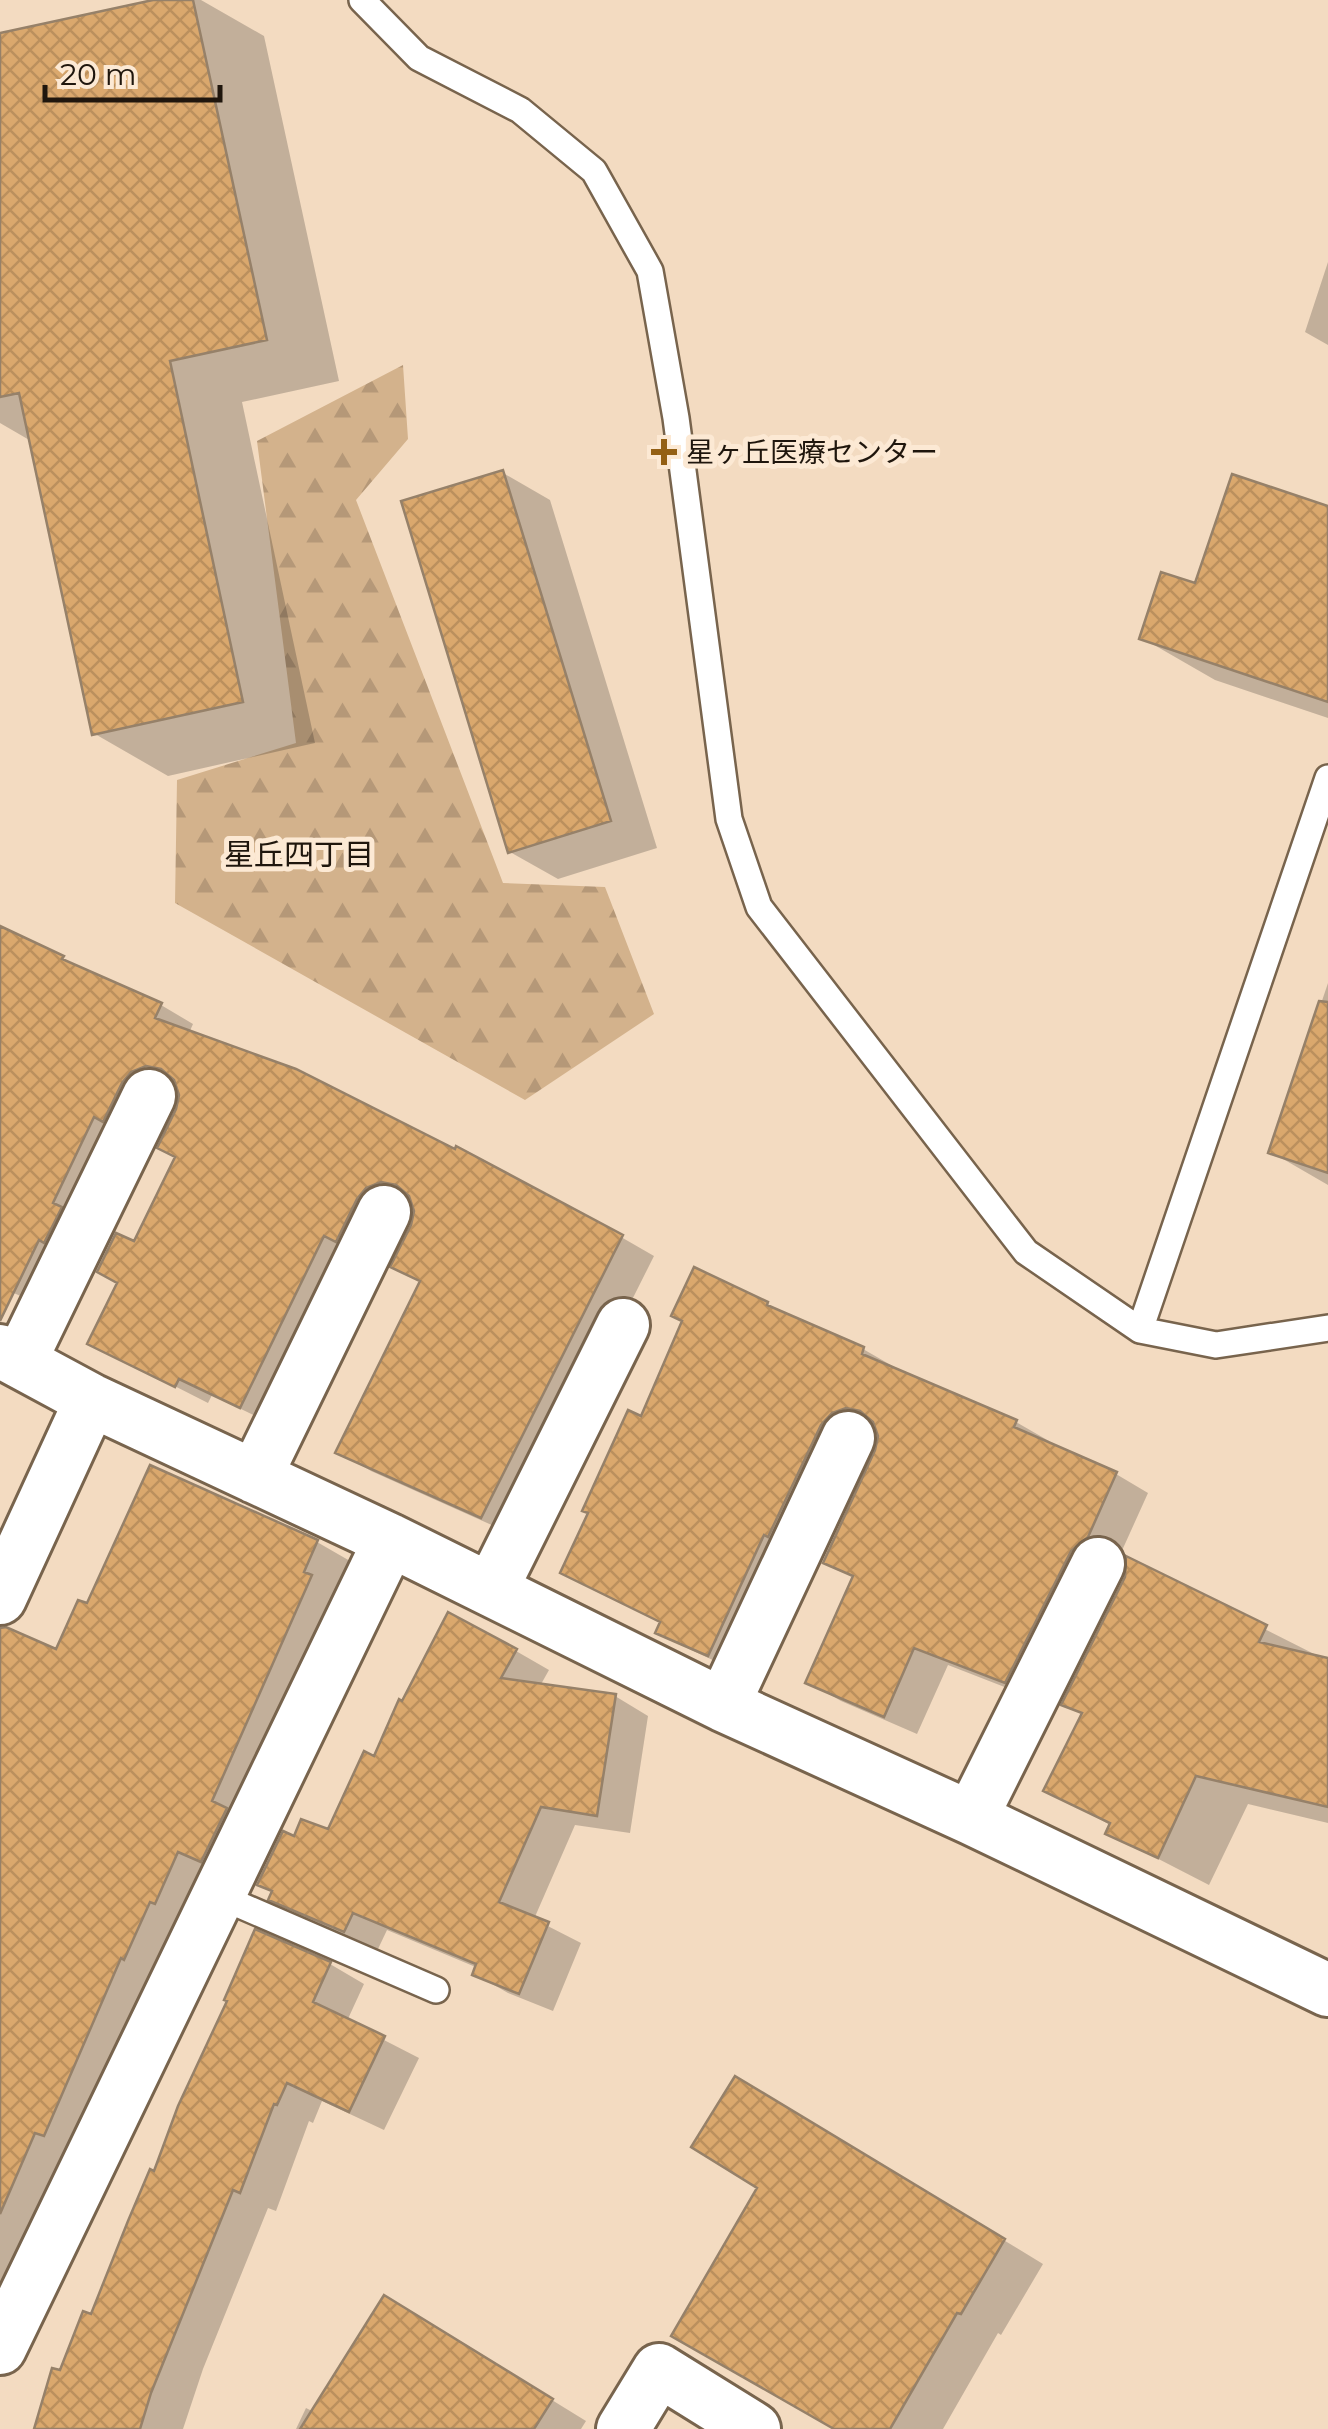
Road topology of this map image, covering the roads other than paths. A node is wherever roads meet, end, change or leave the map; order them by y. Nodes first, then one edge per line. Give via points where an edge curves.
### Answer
1 (362, 0) edge
2 (1328, 778) edge
3 (150, 1096) dead end
4 (384, 1212) dead end
5 (623, 1326) dead end
6 (1328, 1328) edge
7 (1140, 1330) junction
8 (10, 1356) edge
9 (91, 1400) junction
10 (848, 1438) dead end
11 (255, 1476) junction
12 (390, 1540) junction
13 (1098, 1564) dead end
14 (491, 1590) junction
15 (0, 1598) edge
16 (723, 1705) junction
17 (971, 1818) junction
18 (219, 1896) junction
19 (436, 1990) dead end
20 (1328, 1990) edge
21 (0, 2348) edge
22 (623, 2429) edge
23 (754, 2429) edge

1 - 7 lane via 418,58 520,110 594,171 650,270 729,819 759,907 1026,1252
2 - 7 lane
3 - 8 street
4 - 11 street
5 - 14 street
6 - 7 lane via 1216,1344
8 - 9 street
9 - 11 street
9 - 15 street
10 - 16 street
11 - 12 street
12 - 14 street
12 - 18 street
13 - 17 street
14 - 16 street
16 - 17 street
17 - 20 street
18 - 19 lane
18 - 21 street
22 - 23 street via 659,2370

